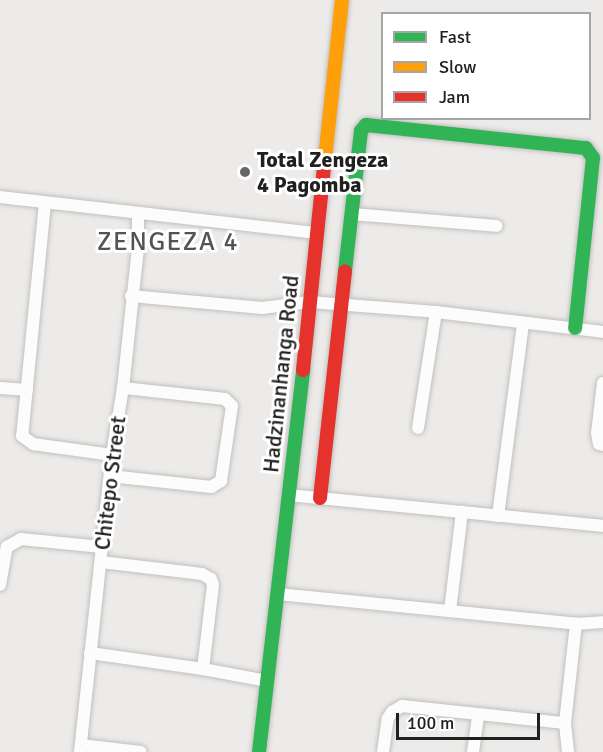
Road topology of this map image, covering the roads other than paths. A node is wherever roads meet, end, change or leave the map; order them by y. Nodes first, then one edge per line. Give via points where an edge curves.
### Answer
1 (342, 0) edge
2 (0, 198) edge
3 (45, 203) junction
4 (138, 213) junction
5 (352, 214) junction
6 (497, 226) dead end
7 (317, 233) junction
8 (131, 296) junction
9 (310, 302) junction
10 (343, 305) junction
11 (436, 312) junction
12 (522, 323) junction
13 (575, 328) junction
14 (603, 332) edge
15 (603, 383) edge
16 (0, 388) edge
17 (123, 388) junction
18 (27, 390) junction
19 (418, 428) dead end
20 (603, 445) edge
21 (112, 455) junction
22 (110, 476) junction
23 (290, 495) junction
24 (321, 498) junction
25 (462, 512) junction
26 (498, 516) junction
27 (603, 526) edge
28 (102, 547) junction
29 (101, 562) junction
30 (1, 570) edge
31 (0, 585) edge
32 (278, 594) junction
33 (450, 611) junction
34 (603, 622) edge
35 (576, 624) junction
36 (90, 653) junction
37 (203, 669) junction
38 (268, 681) junction
39 (478, 715) junction
40 (565, 723) junction
41 (80, 749) edge
42 (112, 750) edge
43 (141, 752) edge
44 (259, 752) edge
45 (383, 752) edge
46 (473, 752) edge
47 (568, 752) edge

1 - 7 street, Hadzinanhanga Road
2 - 3 street
3 - 4 street
3 - 18 street
4 - 7 street
4 - 8 street, Chitepo Street
5 - 6 street
5 - 10 street
5 - 13 street via 361,131 366,125 586,148 593,158
7 - 9 street, Hadzinanhanga Road
8 - 9 street via 262,308
8 - 17 street, Chitepo Street
9 - 10 street
9 - 23 street, Hadzinanhanga Road
10 - 11 street
10 - 24 street
11 - 12 street
11 - 19 street
12 - 13 street
12 - 26 street
13 - 14 street
15 - 20 street via 597,434 599,444
16 - 18 street
17 - 21 street, Chitepo Street
17 - 22 street via 225,399 232,406 221,481 211,487
18 - 21 street via 22,433 27,441
21 - 22 street, Chitepo Street
22 - 28 street, Chitepo Street
23 - 24 street
23 - 32 street, Hadzinanhanga Road
24 - 25 street
25 - 26 street
25 - 33 street
26 - 27 street
28 - 29 street, Chitepo Street
28 - 30 street via 21,539 7,547
29 - 36 street, Chitepo Street
29 - 37 street via 202,574 211,579
30 - 31 street
32 - 33 street
32 - 38 street, Hadzinanhanga Road
33 - 35 street
34 - 35 street
35 - 40 street
36 - 37 street
36 - 41 street, Chitepo Street
37 - 38 street
38 - 44 street, Hadzinanhanga Road
39 - 40 street
39 - 45 street via 396,708 388,718
39 - 46 street
40 - 47 street
41 - 42 street
42 - 43 street

